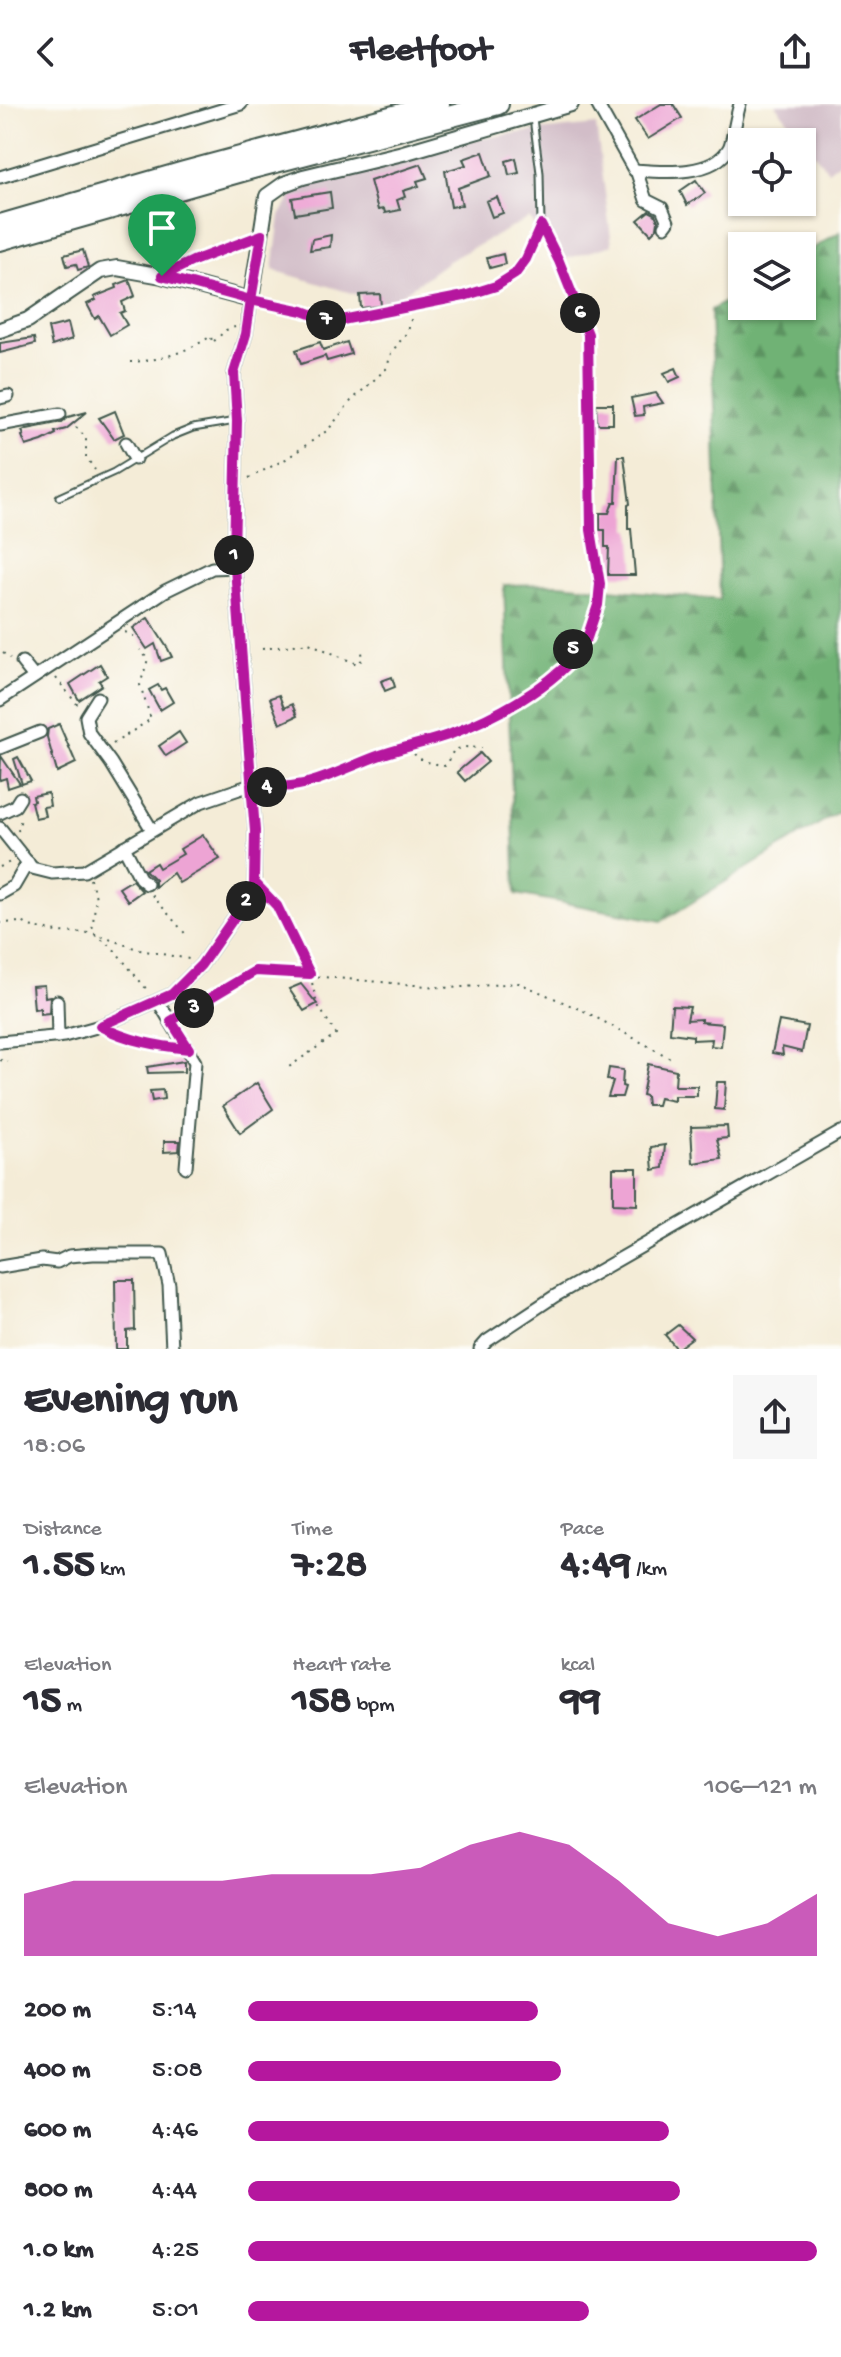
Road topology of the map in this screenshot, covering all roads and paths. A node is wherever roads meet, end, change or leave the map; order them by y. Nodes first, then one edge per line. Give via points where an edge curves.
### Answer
1 (241, 104) edge
2 (439, 104) edge
3 (498, 104) edge
4 (571, 104) edge
5 (596, 104) edge
6 (740, 104) edge
7 (533, 115) junction
8 (636, 170) junction
9 (0, 177) edge
10 (0, 225) edge
11 (541, 225) junction
12 (665, 226) dead end
13 (262, 235) junction
14 (0, 240) edge
15 (162, 276) junction
16 (251, 300) junction
17 (414, 307) junction
18 (247, 324) junction
19 (0, 330) edge
20 (130, 362) dead end
21 (60, 414) dead end
22 (237, 421) junction
23 (0, 425) edge
24 (76, 427) dead end
25 (126, 443) dead end
26 (135, 459) junction
27 (100, 478) junction
28 (235, 483) junction
29 (59, 497) dead end
30 (235, 567) junction
31 (262, 649) dead end
32 (140, 650) dead end
33 (362, 652) dead end
34 (22, 662) dead end
35 (48, 668) junction
36 (34, 677) junction
37 (98, 698) dead end
38 (0, 700) edge
39 (87, 716) junction
40 (40, 732) dead end
41 (0, 748) edge
42 (407, 748) junction
43 (482, 748) dead end
44 (104, 753) junction
45 (251, 785) junction
46 (20, 798) dead end
47 (0, 813) edge
48 (22, 813) dead end
49 (0, 828) edge
50 (152, 830) junction
51 (11, 842) junction
52 (124, 847) junction
53 (28, 862) junction
54 (84, 871) junction
55 (145, 882) joint
56 (254, 882) junction
57 (0, 894) edge
58 (0, 923) edge
59 (92, 933) junction
60 (188, 937) dead end
61 (201, 965) junction
62 (310, 974) junction
63 (57, 1001) dead end
64 (155, 1003) junction
65 (171, 1021) junction
66 (100, 1026) junction
67 (58, 1037) junction
68 (0, 1042) edge
69 (189, 1049) junction
70 (672, 1059) dead end
71 (0, 1060) edge
72 (8, 1062) dead end
73 (289, 1067) dead end
74 (841, 1132) edge
75 (186, 1167) dead end
76 (0, 1267) edge
77 (172, 1349) edge
78 (480, 1349) edge

1 - 9 street
2 - 10 highway
3 - 14 highway
4 - 7 street
5 - 8 street
6 - 8 street via 729,148 709,166 669,173
7 - 11 lane
7 - 13 street via 284,184 267,196
8 - 12 street via 646,200 662,208
11 - 17 lane via 515,274 496,286
11 - 42 lane via 588,334 591,530 598,605 587,638 572,647 575,657 555,678 477,723
13 - 15 path
13 - 16 street
15 - 16 street
15 - 19 street via 117,268 100,271 28,320
16 - 17 lane via 332,322
16 - 18 street
17 - 28 path via 408,331 387,368 328,430 286,459
18 - 20 path via 226,330 212,343 211,336 172,355
18 - 22 street via 234,373
21 - 23 street
22 - 26 lane via 193,428
22 - 28 street
24 - 27 path via 86,438 86,457
25 - 26 street
26 - 27 lane
27 - 29 lane
28 - 30 street
30 - 35 street via 212,568 165,591
30 - 45 street
31 - 33 path via 309,643 357,664
32 - 44 path via 148,659 140,685 151,719
34 - 36 street
35 - 36 street
35 - 39 path
36 - 38 street
37 - 39 street
39 - 44 street via 89,733
40 - 41 street
42 - 43 path via 423,761 445,766 454,750
42 - 45 lane via 296,787
44 - 50 street
45 - 50 street via 201,802
45 - 56 street
46 - 47 street
48 - 51 path
49 - 51 street
50 - 52 street
51 - 53 street
52 - 54 street
52 - 55 street
53 - 54 street via 52,873
53 - 57 street via 14,886
54 - 59 path via 96,897
55 - 60 path
56 - 61 street
56 - 62 path via 277,906
58 - 59 path
59 - 61 path
59 - 64 path via 133,970
61 - 64 street
62 - 65 path via 255,971
62 - 70 path via 449,988 519,983
62 - 73 path via 317,1004 336,1034
63 - 67 street
64 - 65 street
64 - 66 street
65 - 69 street
66 - 67 street
66 - 69 path via 156,1046
67 - 68 street
69 - 75 street via 195,1062
71 - 72 path
74 - 78 street via 555,1296
76 - 77 street via 93,1254 162,1254

